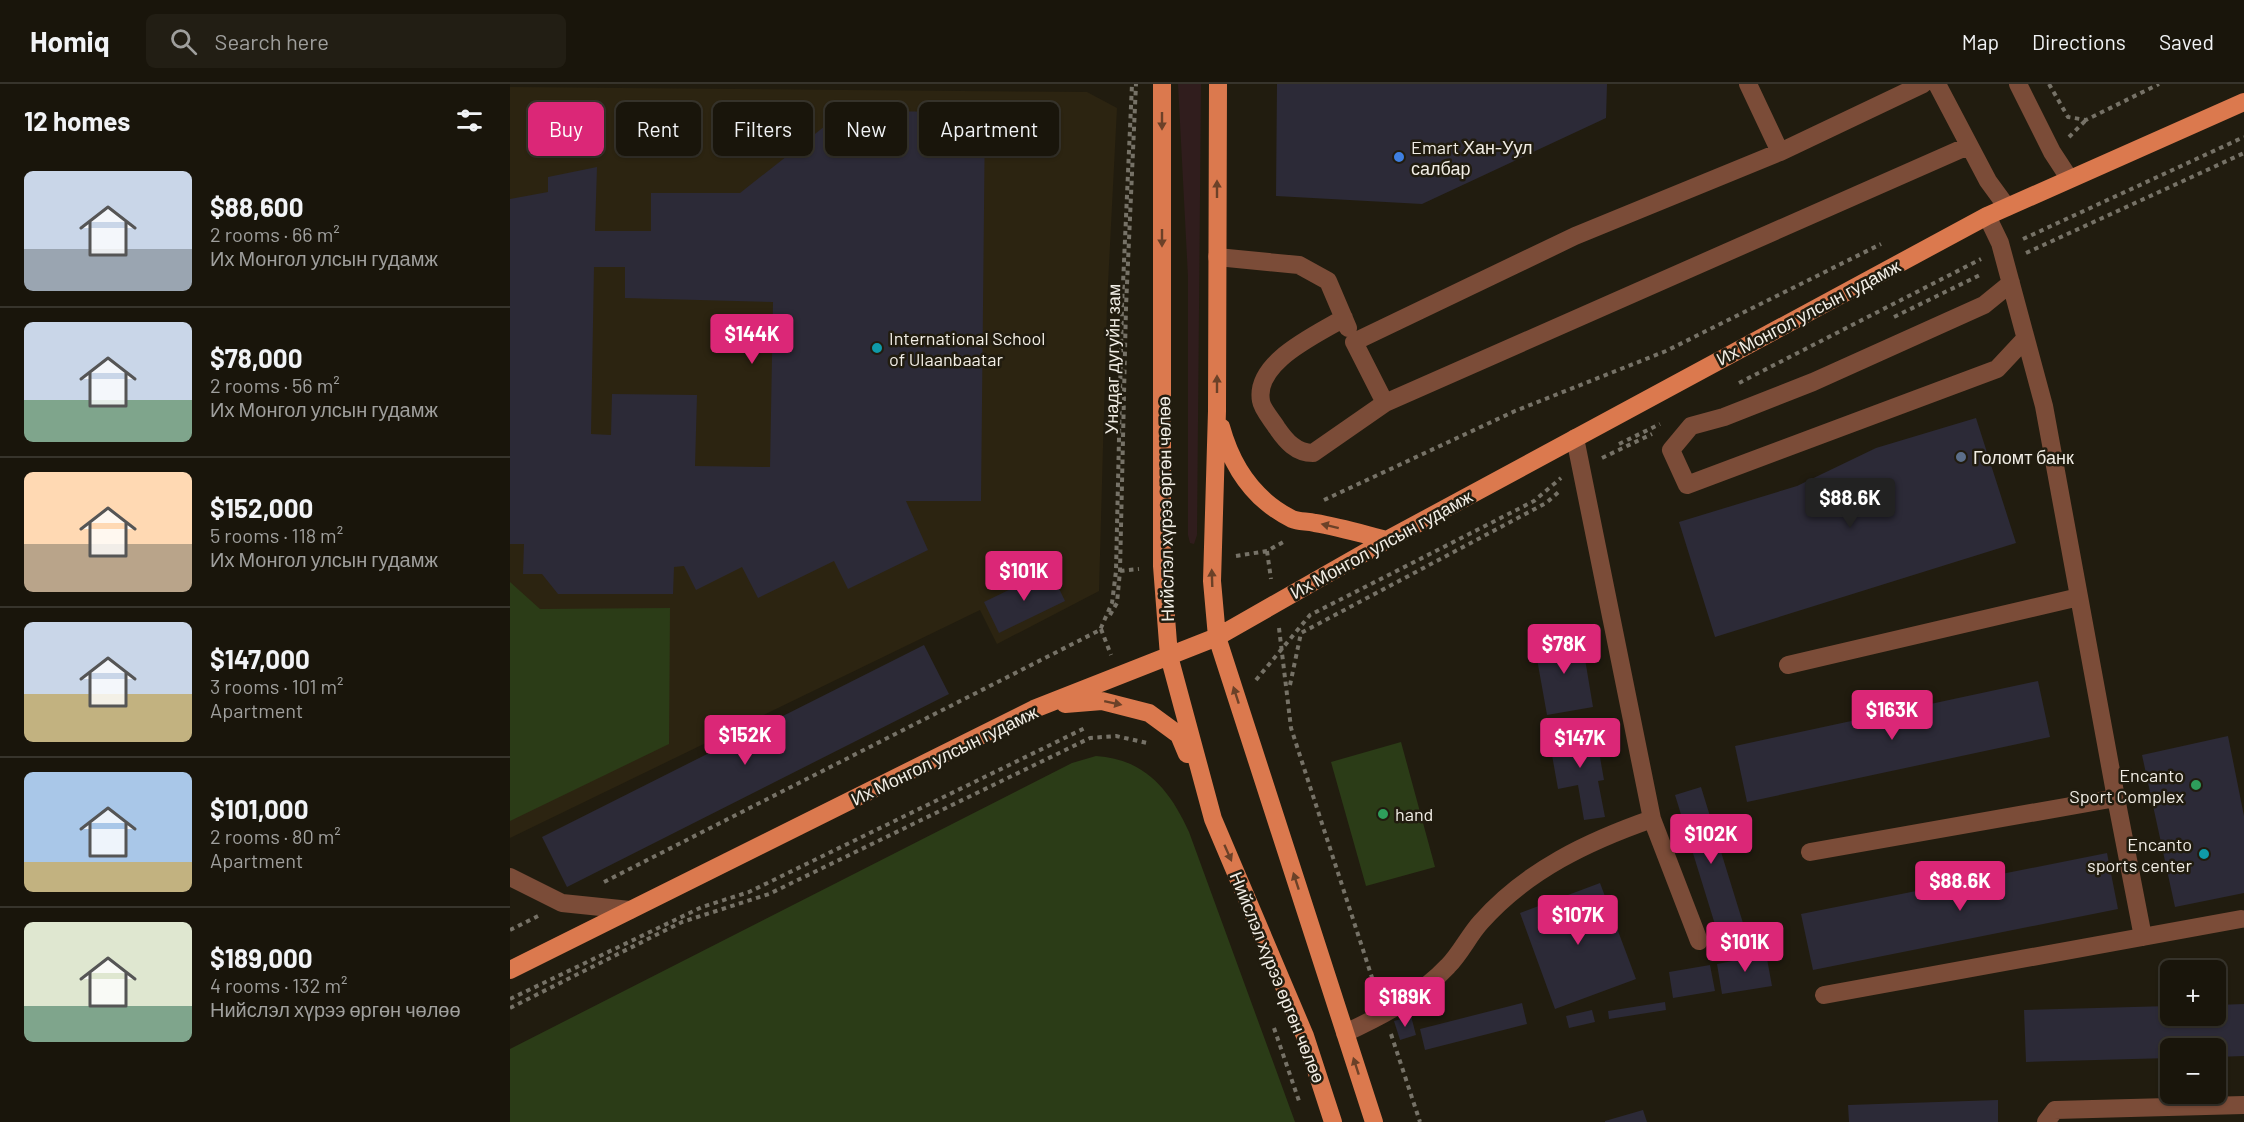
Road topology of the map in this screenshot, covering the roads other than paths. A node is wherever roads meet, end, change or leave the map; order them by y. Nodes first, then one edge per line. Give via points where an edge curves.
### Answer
1 (1162, 84) edge
2 (1218, 84) edge
3 (1748, 84) edge
4 (1923, 84) edge
5 (1937, 84) edge
6 (2018, 84) edge
7 (2244, 102) edge
8 (1968, 146) junction
9 (1780, 153) junction
10 (2069, 178) junction
11 (2007, 207) junction
12 (1987, 216) junction
13 (1217, 257) junction
14 (2011, 283) junction
15 (1344, 318) junction
16 (2025, 339) junction
17 (1354, 342) junction
18 (1385, 404) junction
19 (1217, 411) junction
20 (1575, 438) junction
21 (1387, 540) junction
22 (2079, 597) junction
23 (1217, 637) junction
24 (1169, 656) junction
25 (1788, 665) dead end
26 (1034, 709) junction
27 (2116, 798) junction
28 (1213, 819) junction
29 (1652, 819) junction
30 (1810, 852) dead end
31 (510, 877) edge
32 (630, 910) junction
33 (2241, 919) dead end
34 (2143, 937) junction
35 (1699, 941) dead end
36 (510, 970) edge
37 (1824, 996) dead end
38 (1345, 1033) junction
39 (2244, 1105) edge
40 (1333, 1122) edge
41 (1374, 1122) edge
42 (2046, 1122) edge

1 -> 24 main road, Нийслэл хүрээ өргөн чөлөө via 1162,566
13 -> 2 main road
3 - 9 street
4 - 9 street
5 - 8 street
6 - 10 street
7 - 10 main road, Их Монгол улсын гудамж
8 - 11 street
8 - 18 street
9 - 17 street via 1575,236
10 - 11 main road, Их Монгол улсын гудамж
11 - 12 main road, Их Монгол улсын гудамж
12 - 14 street
12 - 20 main road, Их Монгол улсын гудамж
13 - 15 street via 1299,265 1328,281
19 -> 13 main road
14 - 16 street
14 - 16 street via 1984,305 1813,382 1692,426 1671,450 1687,485 1997,369
15 - 17 street
15 - 18 street via 1276,361 1261,380 1261,402 1286,441 1303,453 1313,453
16 - 22 street via 2044,406
17 - 18 street
21 -> 19 main road via 1294,520 1258,497 1227,449
23 -> 19 main road via 1212,581
20 - 21 main road, Их Монгол улсын гудамж
20 - 29 street
21 - 23 main road, Их Монгол улсын гудамж
22 - 25 street
22 - 27 street
23 - 24 main road, Их Монгол улсын гудамж
38 -> 23 main road
24 - 26 main road, Их Монгол улсын гудамж
24 - 28 main road, Нийслэл хүрээ өргөн чөлөө
26 -> 28 main road via 1102,701 1149,713 1179,735
26 - 32 main road, Их Монгол улсын гудамж
27 - 30 street
27 - 34 street
28 -> 40 main road, Нийслэл хүрээ өргөн чөлөө via 1305,1036
29 - 35 street
29 - 38 street via 1562,856 1481,921 1449,966 1416,995
31 - 32 street via 562,903
32 - 36 main road, Их Монгол улсын гудамж
33 - 34 street
34 - 37 street
41 -> 38 main road
39 - 42 street via 2055,1110

